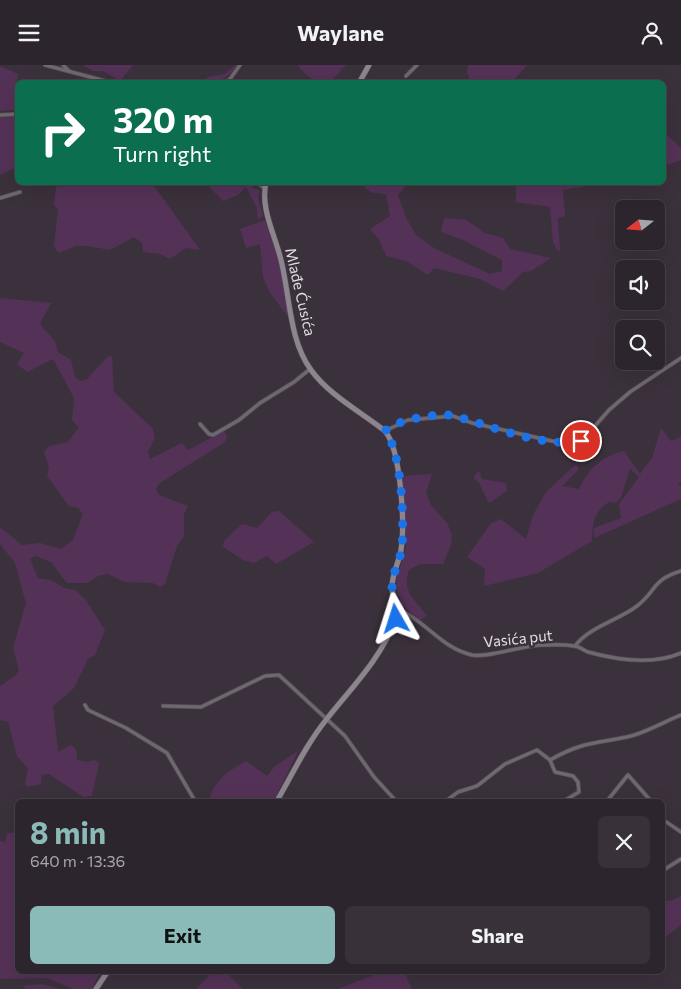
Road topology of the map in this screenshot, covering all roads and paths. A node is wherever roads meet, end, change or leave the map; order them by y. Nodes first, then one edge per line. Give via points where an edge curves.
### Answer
1 (45, 65) edge
2 (54, 65) edge
3 (63, 65) edge
4 (240, 65) edge
5 (417, 65) edge
6 (366, 67) edge
7 (58, 69) junction
8 (74, 74) junction
9 (406, 76) dead end
10 (100, 80) edge
11 (231, 80) edge
12 (360, 80) edge
13 (15, 114) edge
14 (0, 115) edge
15 (265, 185) edge
16 (20, 192) dead end
17 (0, 198) edge
18 (681, 359) edge
19 (310, 369) junction
20 (200, 424) dead end
21 (385, 431) junction
22 (681, 571) edge
23 (398, 609) junction
24 (575, 645) junction
25 (681, 653) edge
26 (85, 705) dead end
27 (163, 706) dead end
28 (681, 715) edge
29 (326, 719) junction
30 (550, 760) junction
31 (194, 799) edge
32 (278, 799) edge
33 (394, 799) edge
34 (449, 799) edge
35 (567, 799) edge
36 (609, 799) edge
37 (648, 799) edge
38 (665, 821) edge
39 (681, 832) edge
40 (681, 859) edge
41 (665, 869) edge
42 (106, 974) edge
43 (96, 989) edge

1 - 7 street
2 - 7 street
3 - 8 street
4 - 11 street
5 - 9 street
6 - 12 street
7 - 8 street
8 - 10 street
13 - 14 street
15 - 19 street, Mlađe Ćusića via 266,207 281,261 292,320
16 - 17 street
18 - 21 street via 630,392 581,441 552,441 453,416 408,420
19 - 20 street via 213,435 209,435
19 - 21 street, Mlađe Ćusića via 321,382
21 - 23 street via 390,438 400,485 402,547 392,586
22 - 24 street via 660,579 638,605
23 - 24 street, Vasića put via 441,641 473,655 531,646
23 - 29 street via 392,626 363,676
24 - 25 street, Vasića put via 607,656 648,661 667,659
26 - 31 street via 88,710 167,753
27 - 29 street via 201,707 275,674 306,698
28 - 30 street via 626,737 573,747
29 - 32 street via 303,751
29 - 33 street via 345,736
30 - 34 street via 537,750 522,755 504,764 476,786
30 - 35 street via 555,772 573,776 580,786 579,792
36 - 37 street via 628,775
38 - 39 street
40 - 41 street
42 - 43 street

